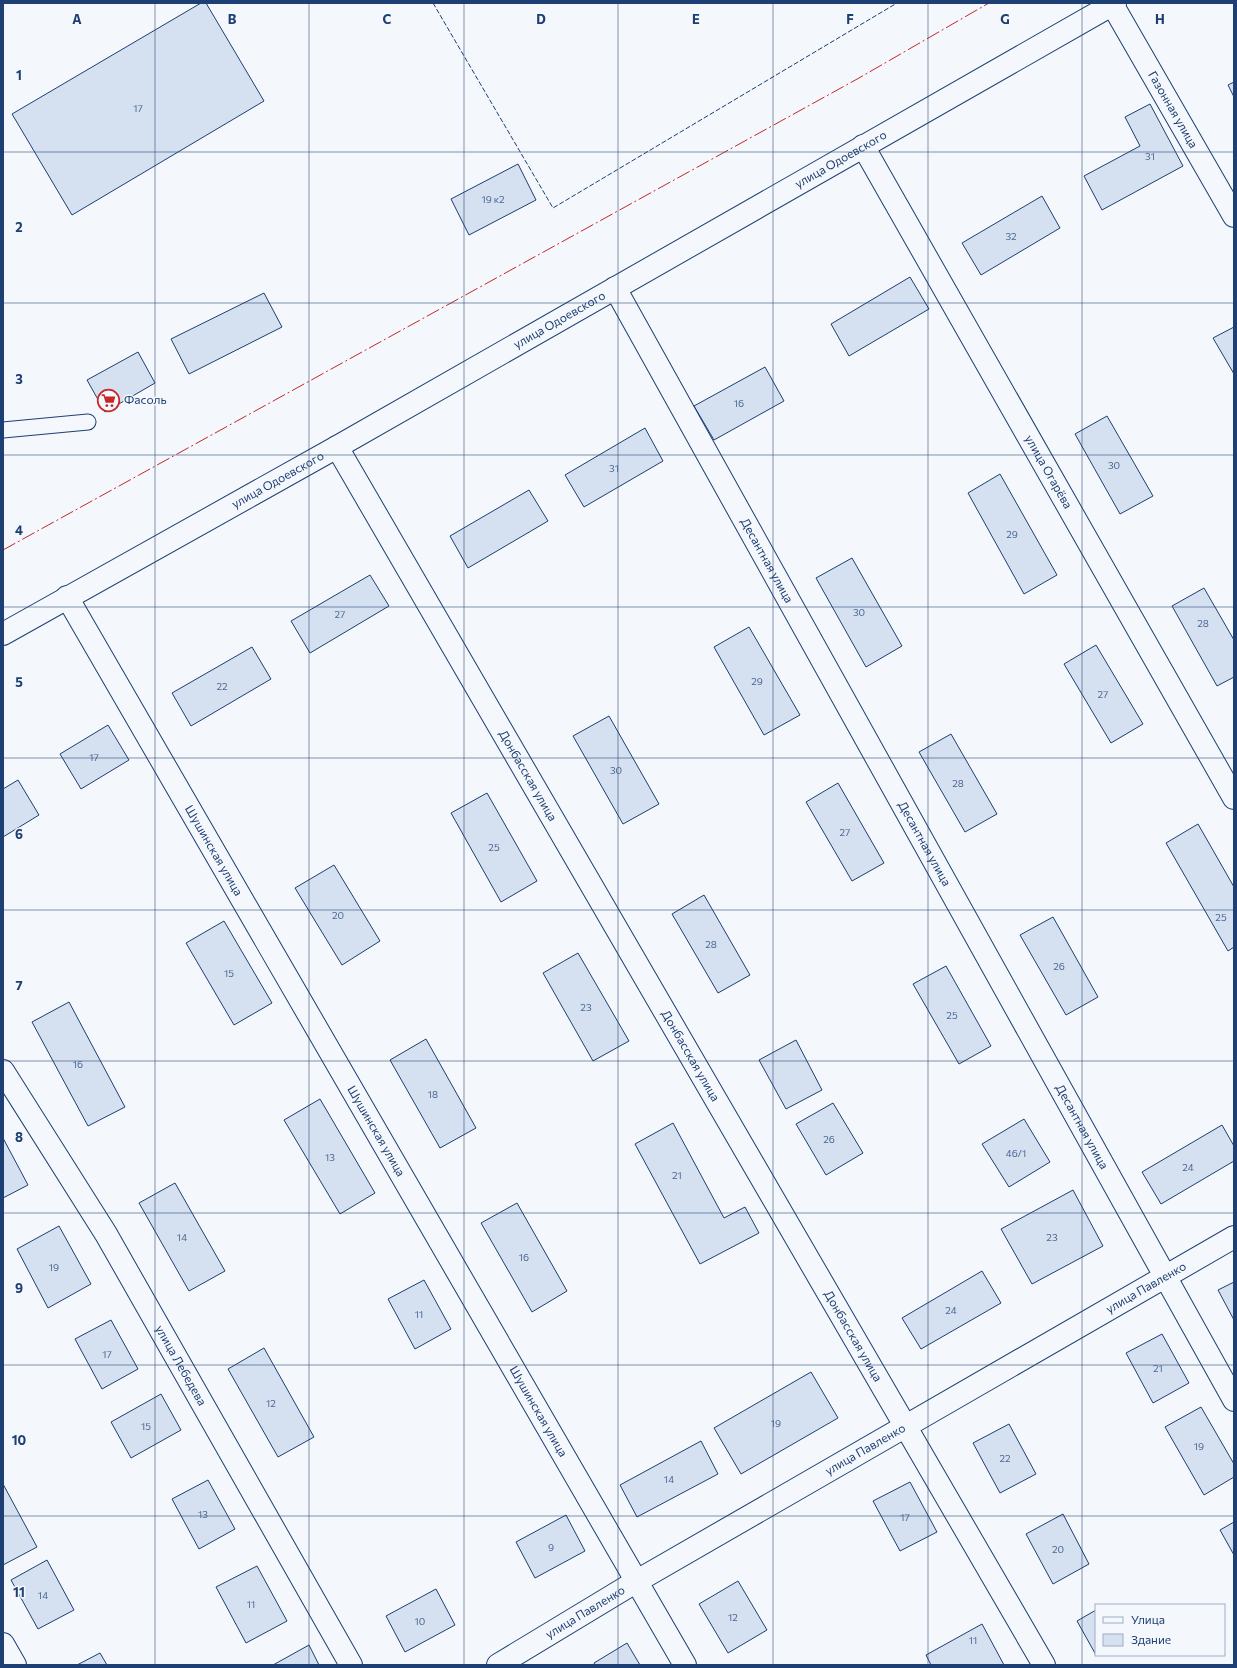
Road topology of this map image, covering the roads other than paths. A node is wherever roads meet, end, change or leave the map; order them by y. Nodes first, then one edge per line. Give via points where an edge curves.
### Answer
1 (1114, 4) edge
2 (863, 146) junction
3 (1234, 216) edge
4 (615, 288) junction
5 (88, 422) dead end
6 (3, 430) edge
7 (337, 447) junction
8 (67, 597) junction
9 (3, 634) edge
10 (1234, 798) edge
11 (3, 1071) edge
12 (1234, 1237) edge
13 (1164, 1277) junction
14 (1234, 1400) edge
15 (906, 1427) junction
16 (637, 1581) junction
17 (3, 1644) edge
18 (14, 1665) edge
19 (351, 1665) edge
20 (498, 1665) edge
21 (685, 1665) edge
22 (1044, 1665) edge

1 - 2 street, улица Одоевского
1 - 3 street, Газонная улица
2 - 4 street, улица Одоевского
2 - 10 street, улица Огарёва
4 - 7 street, улица Одоевского
4 - 13 street, Десантная улица
5 - 6 lane
7 - 8 street, улица Одоевского
7 - 15 street, Донбасская улица
8 - 9 street, улица Одоевского
8 - 16 street, Шушинская улица
11 - 19 street, улица Лебедева via 106,1234
12 - 13 street, улица Павленко
13 - 14 street, Десантная улица
13 - 15 street, улица Павленко
15 - 16 street, улица Павленко
15 - 22 street, Донбасская улица
16 - 20 street, улица Павленко
16 - 21 street, Шушинская улица
17 - 18 street

